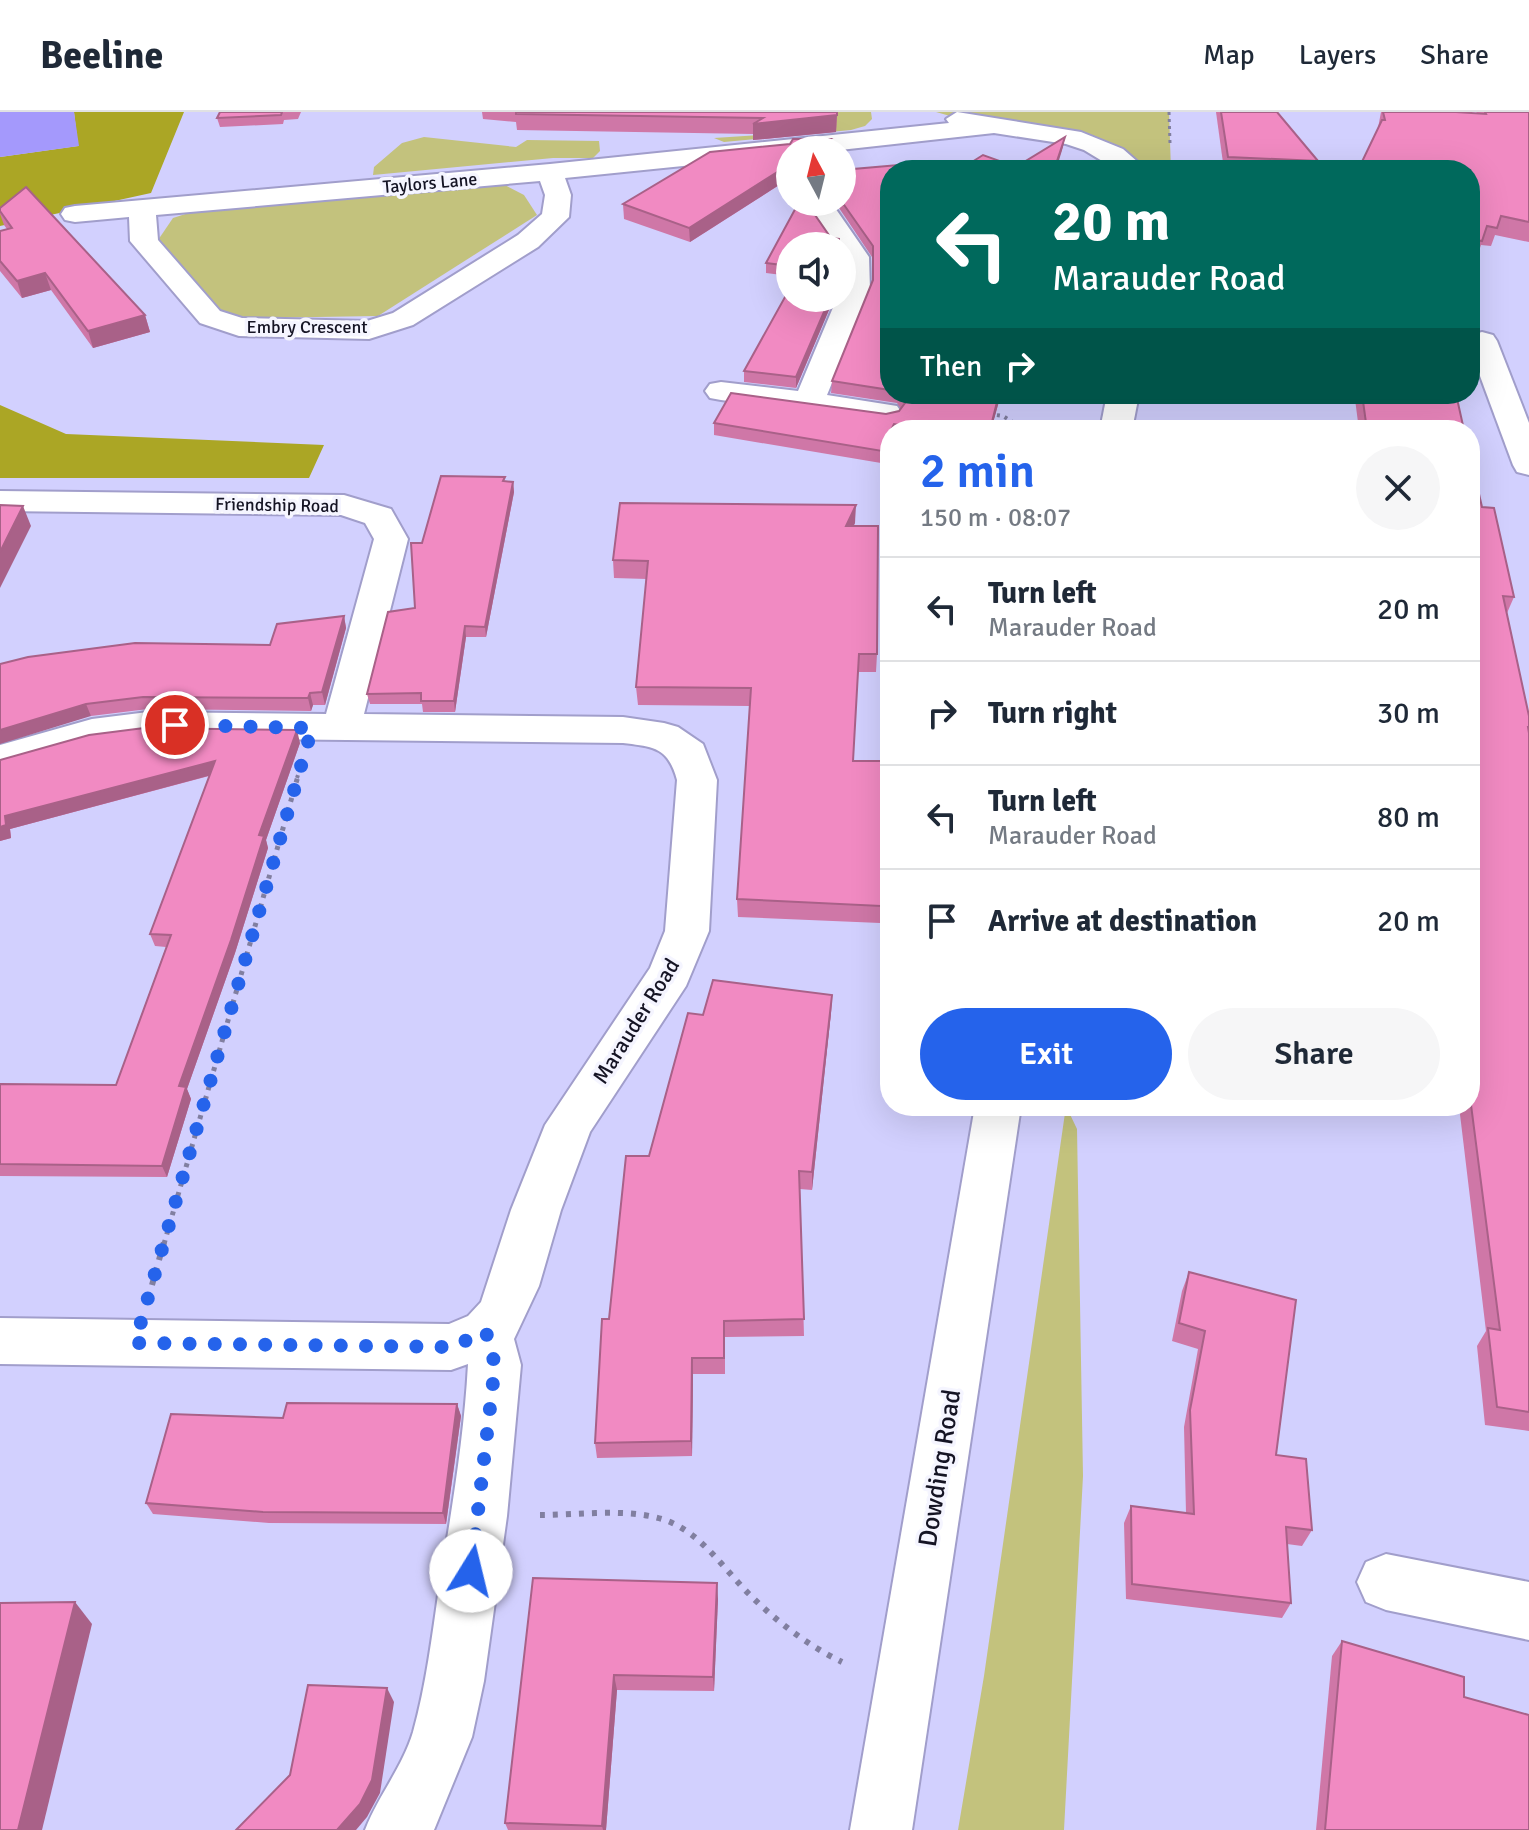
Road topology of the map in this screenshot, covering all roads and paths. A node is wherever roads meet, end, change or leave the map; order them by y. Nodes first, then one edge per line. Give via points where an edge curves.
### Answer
1 (936, 112) edge
2 (900, 124) edge
3 (989, 127) junction
4 (855, 136) edge
5 (776, 155) edge
6 (1123, 160) edge
7 (550, 172) junction
8 (142, 208) junction
9 (75, 214) dead end
10 (827, 216) edge
11 (1482, 341) dead end
12 (721, 391) dead end
13 (809, 402) junction
14 (886, 413) edge
15 (984, 413) edge
16 (1009, 420) edge
17 (1529, 465) edge
18 (0, 501) edge
19 (326, 728) junction
20 (0, 758) edge
21 (996, 1116) edge
22 (486, 1332) junction
23 (0, 1341) edge
24 (135, 1343) junction
25 (479, 1516) junction
26 (1386, 1582) dead end
27 (1529, 1611) edge
28 (905, 1691) junction
29 (396, 1830) edge
30 (881, 1830) edge

1 - 3 street
2 - 3 street, Taylors Lane
2 - 4 street, Taylors Lane
3 - 6 street via 1058,133
5 - 7 street, Taylors Lane
7 - 8 street, Taylors Lane
7 - 8 street, Embry Crescent via 558,195 555,217 528,241 403,319 369,330 239,327 210,317 144,241
8 - 9 street, Taylors Lane
10 - 13 street via 855,257 855,290
11 - 17 street
12 - 13 street
13 - 14 street
15 - 16 path
18 - 19 street, Friendship Road via 344,505 379,516 391,539
19 - 20 street, Marauder Road via 148,725 92,732
19 - 22 street, Marauder Road via 623,730 664,736 689,753 697,780 687,931 670,974 569,1125 514,1286 500,1318
19 - 24 path
21 - 28 street, Dowding Road
22 - 24 street via 451,1347
22 - 25 street via 495,1365
23 - 24 street
25 - 28 path via 664,1520 705,1545 751,1596 815,1650
25 - 29 street via 442,1737 409,1814
26 - 27 street
28 - 30 street, Dowding Road

